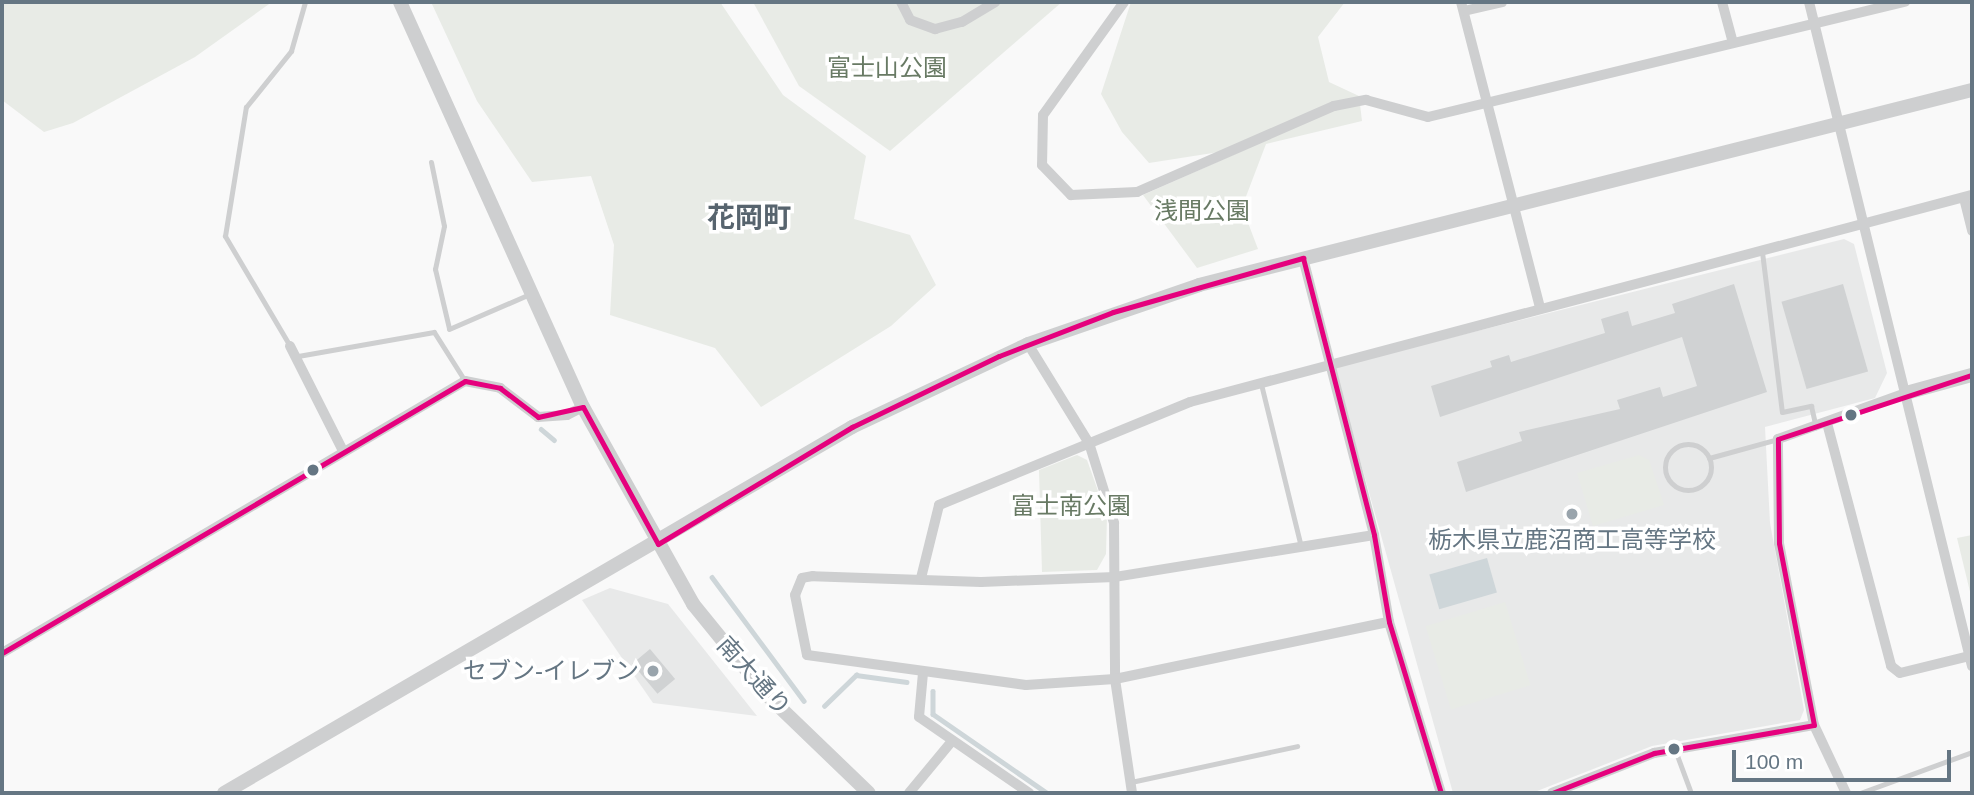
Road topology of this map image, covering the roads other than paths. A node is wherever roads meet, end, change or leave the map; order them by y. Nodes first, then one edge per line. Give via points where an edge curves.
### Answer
1 (305, 2) edge
2 (400, 2) edge
3 (901, 2) edge
4 (995, 2) edge
5 (1124, 2) edge
6 (1502, 2) edge
7 (1722, 2) edge
8 (1809, 2) edge
9 (1905, 2) edge
10 (1463, 6) edge
11 (1815, 24) junction
12 (1733, 43) junction
13 (1972, 90) edge
14 (1488, 102) junction
15 (1836, 126) junction
16 (431, 162) dead end
17 (1968, 196) edge
18 (1514, 208) junction
19 (1862, 223) junction
20 (1972, 231) edge
21 (1762, 252) junction
22 (1303, 258) junction
23 (530, 295) junction
24 (1540, 308) junction
25 (449, 328) junction
26 (440, 334) junction
27 (1028, 344) junction
28 (290, 346) joint
29 (298, 356) junction
30 (1327, 362) junction
31 (1972, 375) edge
32 (464, 381) junction
33 (1261, 381) junction
34 (1906, 393) junction
35 (583, 407) junction
36 (1822, 425) junction
37 (1778, 439) junction
38 (1089, 443) junction
39 (343, 451) junction
40 (1709, 458) junction
41 (1374, 535) junction
42 (657, 544) junction
43 (1301, 547) junction
44 (1115, 577) junction
45 (921, 578) junction
46 (1389, 622) junction
47 (2, 653) edge
48 (1971, 661) edge
49 (923, 673) junction
50 (1115, 679) junction
51 (1814, 725) junction
52 (952, 741) junction
53 (1297, 746) dead end
54 (1675, 749) junction
55 (1972, 752) edge
56 (1131, 788) edge
57 (223, 793) edge
58 (869, 793) edge
59 (909, 793) edge
60 (1029, 793) edge
61 (1441, 793) edge
62 (1552, 793) edge
63 (1691, 793) edge
64 (1846, 793) edge
65 (1860, 793) edge

1 - 28 lane via 291,51 246,107 225,236
2 - 23 street, 南大通り
3 - 4 street via 910,20 935,29 961,22
5 - 14 street via 1043,115 1042,165 1071,195 1137,192 1334,106 1366,100 1428,117
6 - 10 street
7 - 12 street
8 - 11 street
9 - 11 street
10 - 14 street
11 - 12 street
11 - 15 street
12 - 14 street
13 - 15 street
14 - 18 street
15 - 18 street
15 - 19 street
16 - 25 lane via 444,226 435,268
17 - 19 street
17 - 20 street
18 - 22 street
18 - 24 street
19 - 21 street
19 - 34 street
21 - 24 street
21 - 36 lane via 1782,412 1811,406
22 - 27 street via 1126,308
22 - 30 street
23 - 25 lane
23 - 35 street, 南大通り
24 - 30 street
25 - 26 lane
26 - 29 lane
26 - 32 lane
27 - 38 street
27 - 42 street via 852,427
28 - 29 street
29 - 39 street
30 - 33 street
30 - 41 street
31 - 34 street
32 - 35 street via 500,388 538,417 567,415
32 - 39 street
33 - 38 street
33 - 43 lane
34 - 36 street
34 - 48 street
35 - 42 street, 南大通り
36 - 37 street
36 - 48 street via 1891,666 1900,673
37 - 40 lane
37 - 51 street via 1779,543
38 - 44 street via 1114,523
38 - 45 street via 939,505
39 - 47 street
40 - 40 lane via 1707,480 1695,489 1673,485 1665,472 1671,451 1684,444
41 - 43 street
41 - 46 street
42 - 57 street
42 - 58 street, 南大通り via 743,669
43 - 44 street
44 - 45 street
44 - 50 street
45 - 49 street via 813,576 802,578 795,595 807,655
46 - 50 street
46 - 61 street
49 - 50 street via 1026,685
49 - 52 street via 919,716
50 - 56 street
51 - 54 street
51 - 64 street
52 - 59 street
52 - 60 street
53 - 56 lane
54 - 62 street
54 - 63 lane
55 - 65 lane

